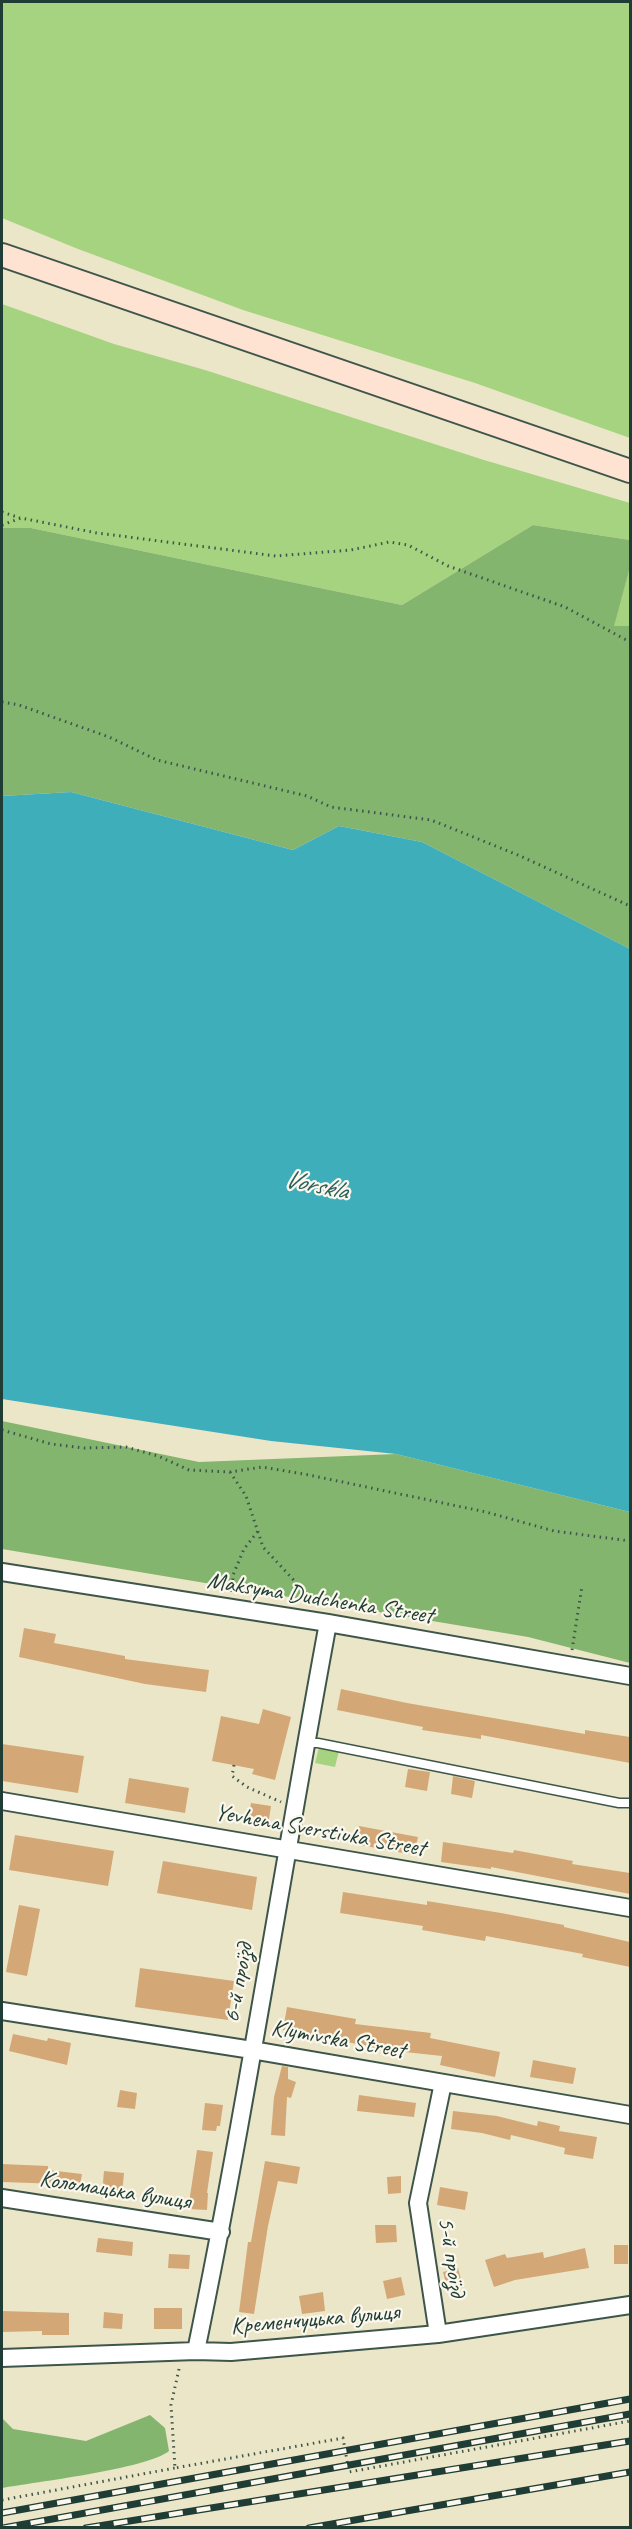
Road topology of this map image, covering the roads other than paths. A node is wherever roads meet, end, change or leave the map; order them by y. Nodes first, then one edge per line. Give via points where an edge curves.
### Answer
1 (2, 255) edge
2 (630, 471) edge
3 (2, 1572) edge
4 (328, 1623) junction
5 (630, 1676) edge
6 (306, 1743) junction
7 (2, 1801) edge
8 (630, 1803) edge
9 (286, 1849) junction
10 (630, 1908) edge
11 (2, 2011) edge
12 (252, 2050) junction
13 (442, 2083) junction
14 (630, 2115) edge
15 (2, 2198) edge
16 (221, 2232) junction
17 (630, 2305) edge
18 (438, 2334) junction
19 (190, 2351) junction
20 (2, 2358) edge

1 - 2 main road
3 - 4 street, Maksyma Dudchenka Street
4 - 5 street, Maksyma Dudchenka Street
4 - 6 street, 6-й проїзд
6 - 8 lane
6 - 9 street, 6-й проїзд
7 - 9 street, Yevhena Sverstiuka Street
9 - 10 street, Yevhena Sverstiuka Street
9 - 12 street, 6-й проїзд
11 - 12 street, Klymivska Street
12 - 13 street, Klymivska Street
12 - 16 street, 6-й проїзд
13 - 14 street, Klymivska Street
13 - 18 street, 5-й проїзд via 418,2203
15 - 16 street, Коломацька вулиця
16 - 19 street, 6-й проїзд
17 - 18 street, Кременчуцька вулиця
18 - 19 street, Кременчуцька вулиця via 231,2352
19 - 20 street, Кременчуцька вулиця

